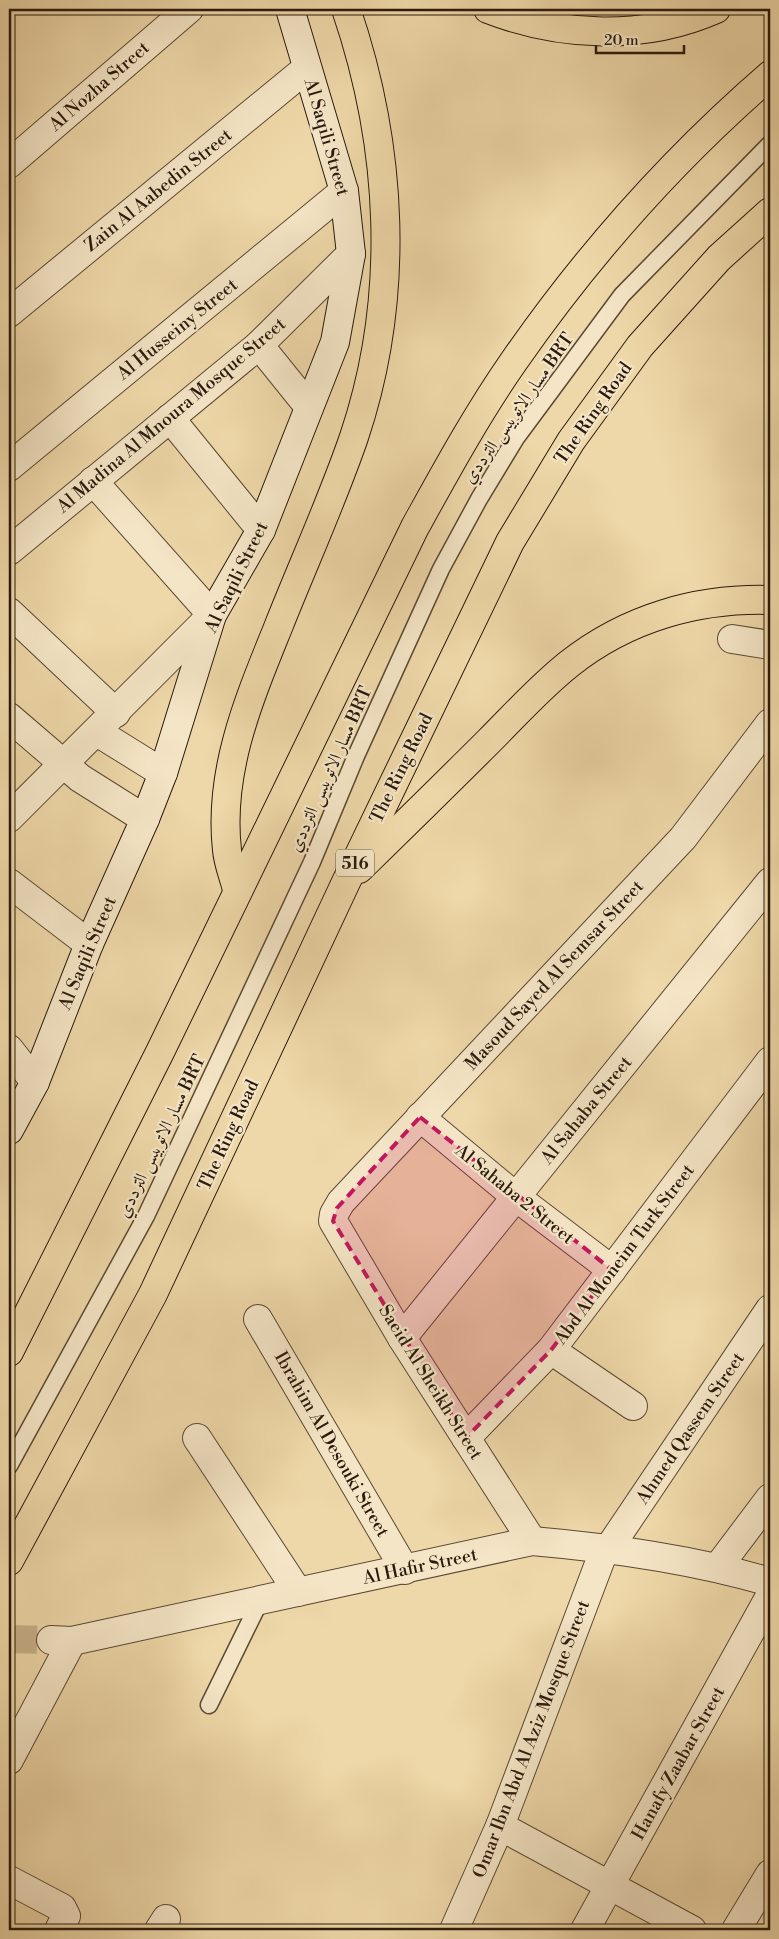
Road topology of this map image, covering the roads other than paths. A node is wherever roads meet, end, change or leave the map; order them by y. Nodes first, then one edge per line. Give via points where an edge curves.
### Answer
1 (189, 9) edge
2 (290, 9) edge
3 (346, 9) edge
4 (488, 9) edge
5 (716, 9) edge
6 (307, 68) junction
7 (770, 75) edge
8 (770, 144) edge
9 (9, 164) edge
10 (344, 191) junction
11 (770, 212) edge
12 (351, 254) junction
13 (9, 313) edge
14 (259, 345) junction
15 (309, 406) junction
16 (170, 418) junction
17 (9, 467) edge
18 (93, 481) junction
19 (261, 530) junction
20 (9, 551) edge
21 (770, 600) edge
22 (9, 612) edge
23 (212, 615) junction
24 (732, 639) dead end
25 (770, 645) edge
26 (116, 713) junction
27 (9, 717) edge
28 (770, 723) edge
29 (98, 732) junction
30 (64, 765) junction
31 (163, 773) junction
32 (9, 818) edge
33 (145, 819) junction
34 (346, 882) junction
35 (770, 882) edge
36 (9, 883) edge
37 (237, 890) junction
38 (89, 944) junction
39 (9, 1049) edge
40 (770, 1061) edge
41 (35, 1082) junction
42 (420, 1117) junction
43 (9, 1130) edge
44 (516, 1197) junction
45 (334, 1221) joint
46 (612, 1270) junction
47 (770, 1309) edge
48 (258, 1319) dead end
49 (402, 1338) junction
50 (551, 1350) junction
51 (9, 1352) edge
52 (633, 1406) dead end
53 (197, 1438) dead end
54 (466, 1438) junction
55 (9, 1466) edge
56 (770, 1498) edge
57 (532, 1541) junction
58 (607, 1548) junction
59 (9, 1561) edge
60 (718, 1567) junction
61 (405, 1570) junction
62 (770, 1582) edge
63 (298, 1592) junction
64 (770, 1596) edge
65 (260, 1601) junction
66 (209, 1705) dead end
67 (9, 1760) edge
68 (500, 1826) junction
69 (770, 1874) edge
70 (9, 1880) edge
71 (610, 1886) junction
72 (59, 1930) edge
73 (454, 1930) edge
74 (585, 1930) edge
75 (692, 1930) edge
76 (736, 1930) edge

1 - 9 street, Al Nozha Street
2 - 6 street, Al Saqili Street
3 - 37 highway via 369,86 384,176 386,237 379,333 354,436 240,723 228,784 226,818 227,852
4 - 5 highway via 550,27 614,32 647,29
6 - 10 street, Al Saqili Street
6 - 13 street, Zain Al Aabedin Street
7 - 37 highway via 698,142 632,211 570,284 508,370 415,527
8 - 55 lane, مسار الاتوبيس الترددي BRT via 622,295 516,438 479,500 441,569 312,862 146,1216
10 - 12 street, Al Saqili Street
10 - 17 street, Al Husseiny Street
11 - 34 highway, The Ring Road / 516 via 720,258 640,346 571,441 510,542
12 - 14 street, Al Madina Al Mnoura Mosque Street
12 - 15 street, Al Saqili Street via 335,342
14 - 15 street
14 - 16 street, Al Madina Al Mnoura Mosque Street
15 - 19 street, Al Saqili Street
16 - 18 street, Al Madina Al Mnoura Mosque Street
16 - 19 street
18 - 20 street, Al Madina Al Mnoura Mosque Street
18 - 23 street
19 - 23 street, Al Saqili Street
21 - 34 highway via 739,599 672,610 617,632 591,648 546,685
22 - 26 street
23 - 26 street
23 - 31 street, Al Saqili Street
24 - 25 street
26 - 29 street
27 - 30 street
28 - 42 street, Masoud Sayed Al Semsar Street via 683,838
29 - 30 street
29 - 31 street
30 - 32 street
30 - 33 street via 107,797
31 - 33 street, Al Saqili Street
33 - 38 street, Al Saqili Street
34 - 59 highway, The Ring Road / 516 via 153,1294
35 - 44 street, Al Sahaba Street
36 - 38 street
37 - 51 highway via 97,1181
38 - 41 street, Al Saqili Street
39 - 41 street
40 - 46 street, Abd Al Moneim Turk Street
41 - 43 street, Al Saqili Street
42 - 44 street, Al Sahaba 2 Street
42 - 45 street, Masoud Sayed Al Semsar Street via 336,1208
44 - 46 street, Al Sahaba 2 Street
44 - 49 street, Al Sahaba Street
45 - 49 street, Saeid Al Sheikh Street
46 - 50 street, Abd Al Moneim Turk Street
47 - 58 street, Ahmed Qassem Street
48 - 61 street, Ibrahim Al Desouki Street
49 - 54 street, Saeid Al Sheikh Street
50 - 52 street
50 - 54 street, Abd Al Moneim Turk Street
53 - 63 street
54 - 57 street, Saeid Al Sheikh Street
56 - 60 street
57 - 58 street, Al Hafir Street
57 - 61 street, Al Hafir Street
58 - 60 street, Al Hafir Street
58 - 68 street, Omar Ibn Abd Al Aziz Mosque Street
60 - 62 street, Al Hafir Street
61 - 63 street, Al Hafir Street
63 - 65 street, Al Hafir Street
64 - 71 street, Hanafy Zaabar Street
65 - 66 lane
65 - 67 street, Al Hafir Street via 62,1641
68 - 71 street
68 - 73 street, Omar Ibn Abd Al Aziz Mosque Street
69 - 76 street
70 - 72 street via 62,1908 66,1916
71 - 74 street, Hanafy Zaabar Street
71 - 75 street

